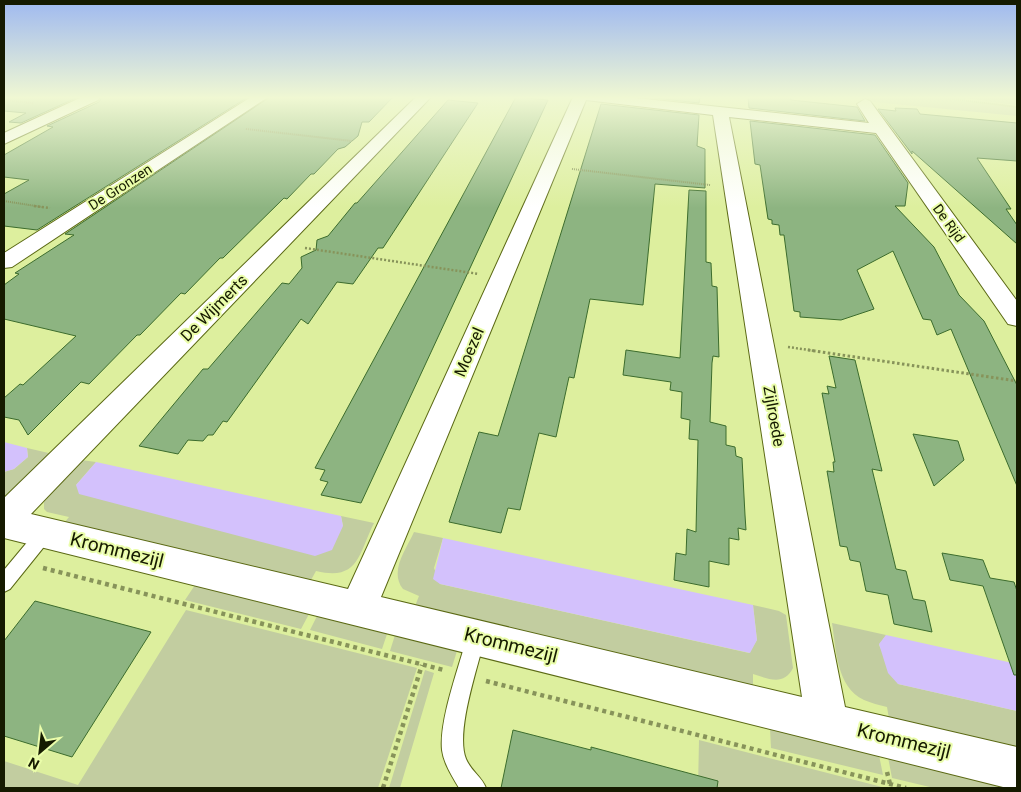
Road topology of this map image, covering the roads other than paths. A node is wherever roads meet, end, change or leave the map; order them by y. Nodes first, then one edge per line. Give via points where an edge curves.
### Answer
1 (202, 134) edge
2 (386, 134) edge
3 (564, 134) edge
4 (724, 134) edge
5 (885, 134) edge
6 (4, 262) edge
7 (1017, 318) edge
8 (4, 521) edge
9 (45, 532) junction
10 (4, 583) edge
11 (358, 608) junction
12 (476, 636) junction
13 (827, 722) junction
14 (1017, 768) edge
15 (475, 788) edge

1 - 6 street, De Gronzen
2 - 8 street, De Wijmerts
3 - 11 street, Moezel
4 - 13 street, Zijlroede
5 - 7 street, De Rijd
8 - 9 street, Krommezijl
9 - 10 lane
9 - 11 street, Krommezijl
11 - 12 street, Krommezijl
12 - 13 street, Krommezijl
12 - 15 lane via 452,734 458,767
13 - 14 street, Krommezijl

